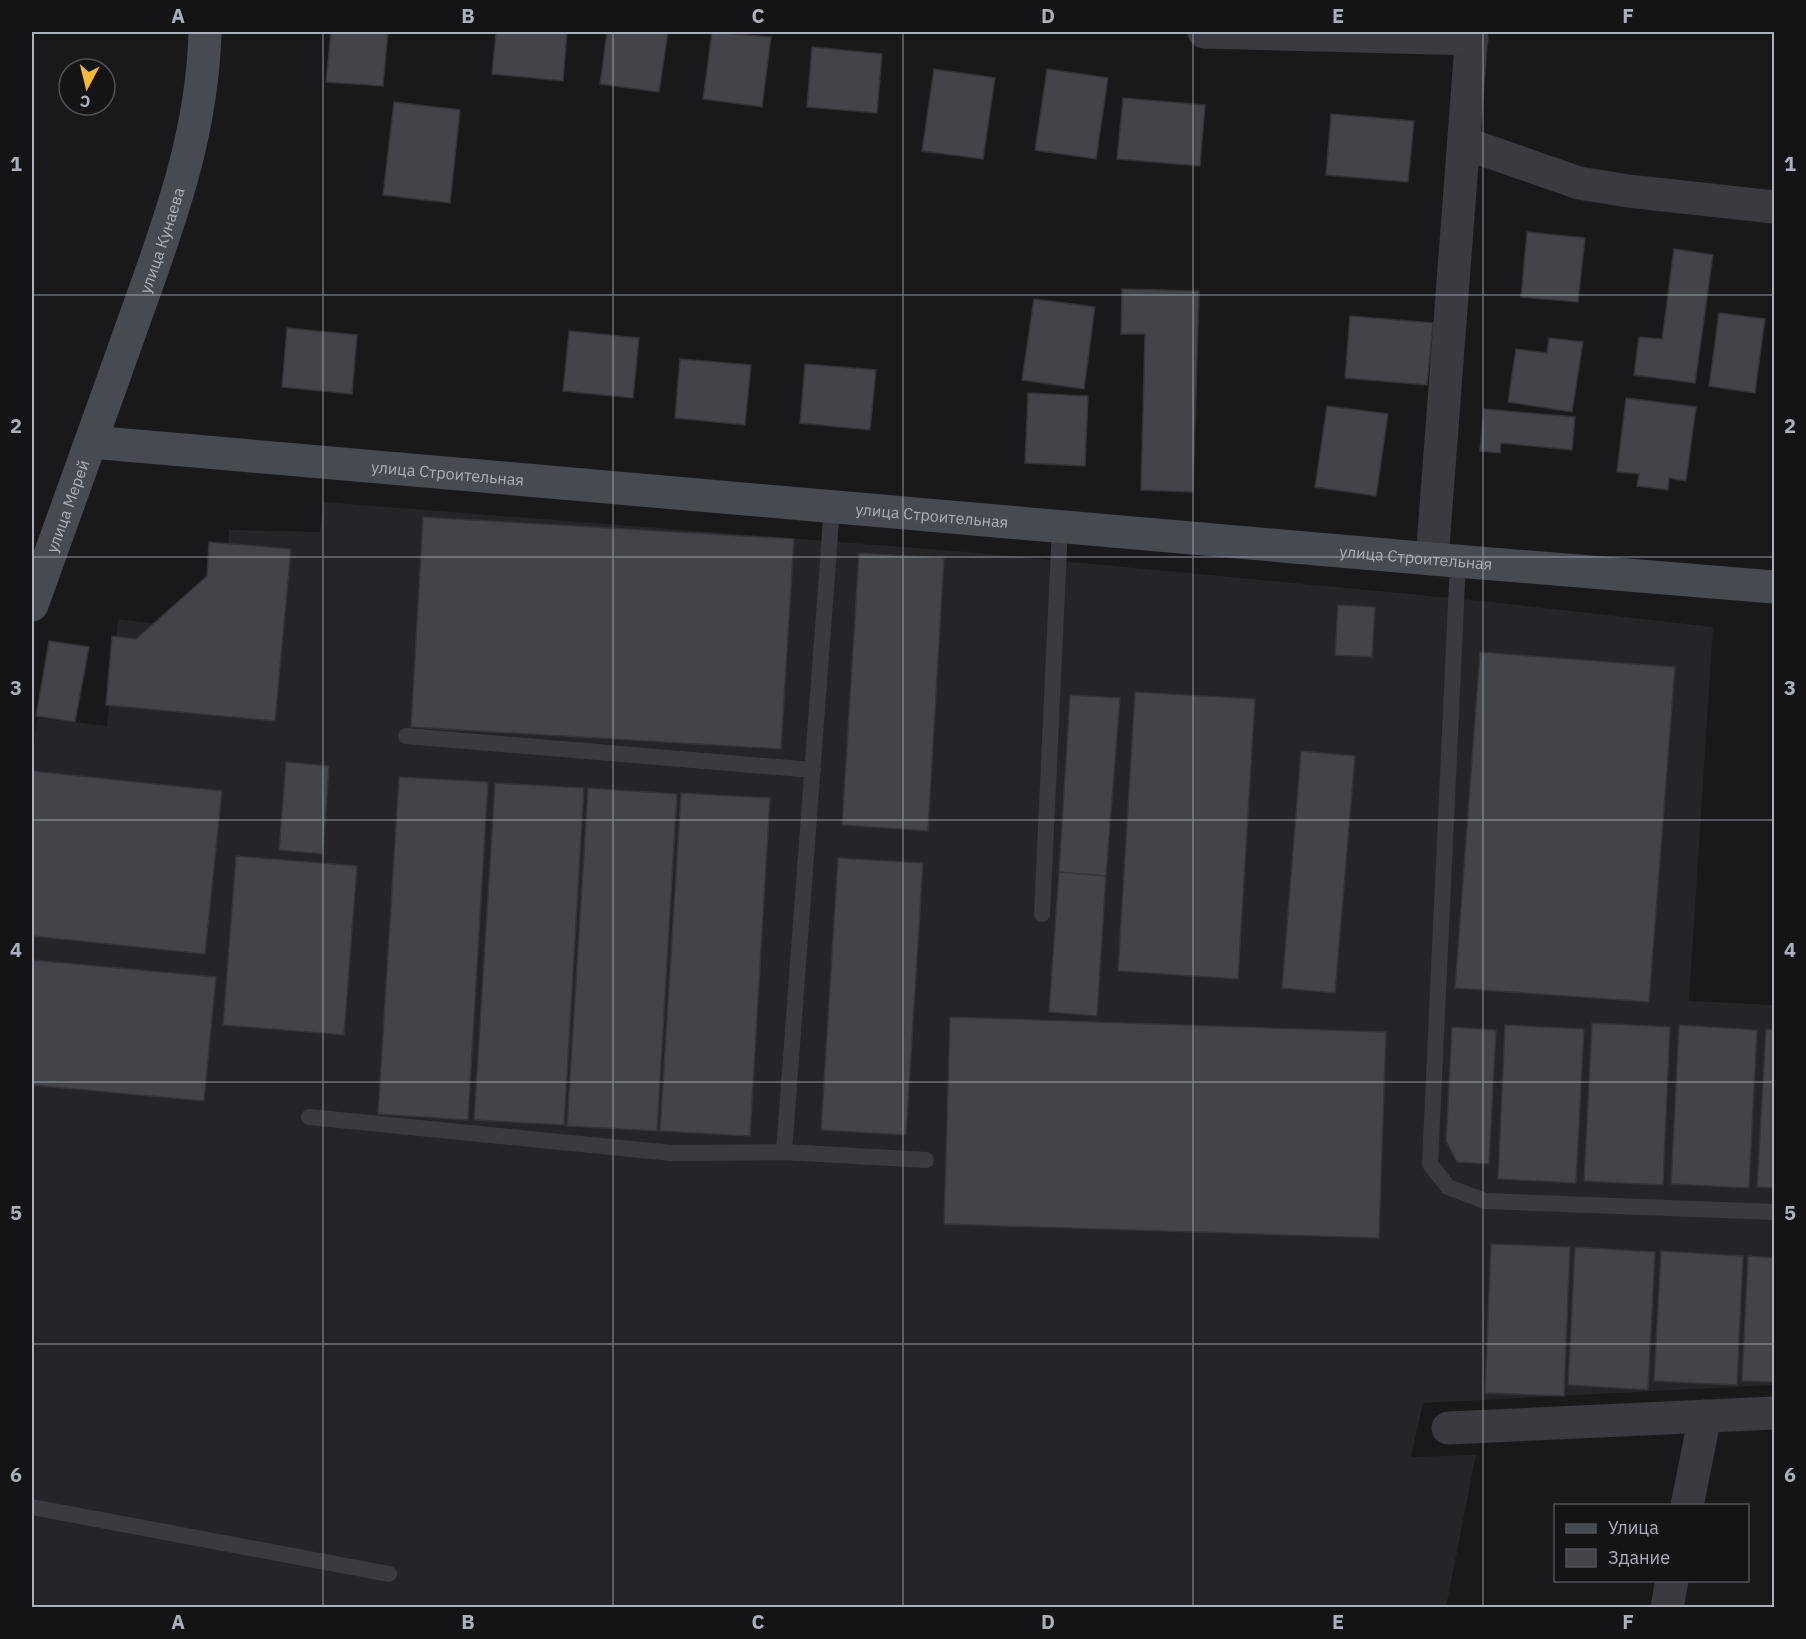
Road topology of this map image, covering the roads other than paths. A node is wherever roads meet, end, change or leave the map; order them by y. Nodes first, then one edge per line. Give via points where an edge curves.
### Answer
1 (205, 32) edge
2 (1204, 32) edge
3 (1472, 35) edge
4 (1464, 143) junction
5 (1774, 207) edge
6 (91, 442) junction
7 (832, 507) junction
8 (1060, 527) junction
9 (1445, 560) junction
10 (1774, 587) edge
11 (32, 605) edge
12 (406, 736) dead end
13 (813, 770) junction
14 (1042, 914) dead end
15 (309, 1117) dead end
16 (784, 1152) junction
17 (926, 1160) dead end
18 (1774, 1212) edge
19 (1774, 1413) edge
20 (1705, 1416) junction
21 (1448, 1428) dead end
22 (1687, 1504) edge
23 (32, 1507) edge
24 (389, 1574) dead end
25 (1672, 1582) edge
26 (1666, 1608) edge

1 - 6 main road, улица Кунаева via 195,129 175,205
2 - 3 street
3 - 4 street
4 - 5 street via 1579,183
4 - 9 street
6 - 7 main road, улица Строительная
6 - 11 main road, улица Мерей
7 - 8 main road, улица Строительная
7 - 13 lane
8 - 9 main road, улица Строительная
8 - 14 lane
9 - 10 main road, улица Строительная
9 - 18 lane via 1430,1164 1448,1187 1485,1202
12 - 13 lane
13 - 16 lane
15 - 16 lane via 672,1153
16 - 17 lane
19 - 20 street
20 - 21 street
20 - 22 street
23 - 24 lane
25 - 26 street

